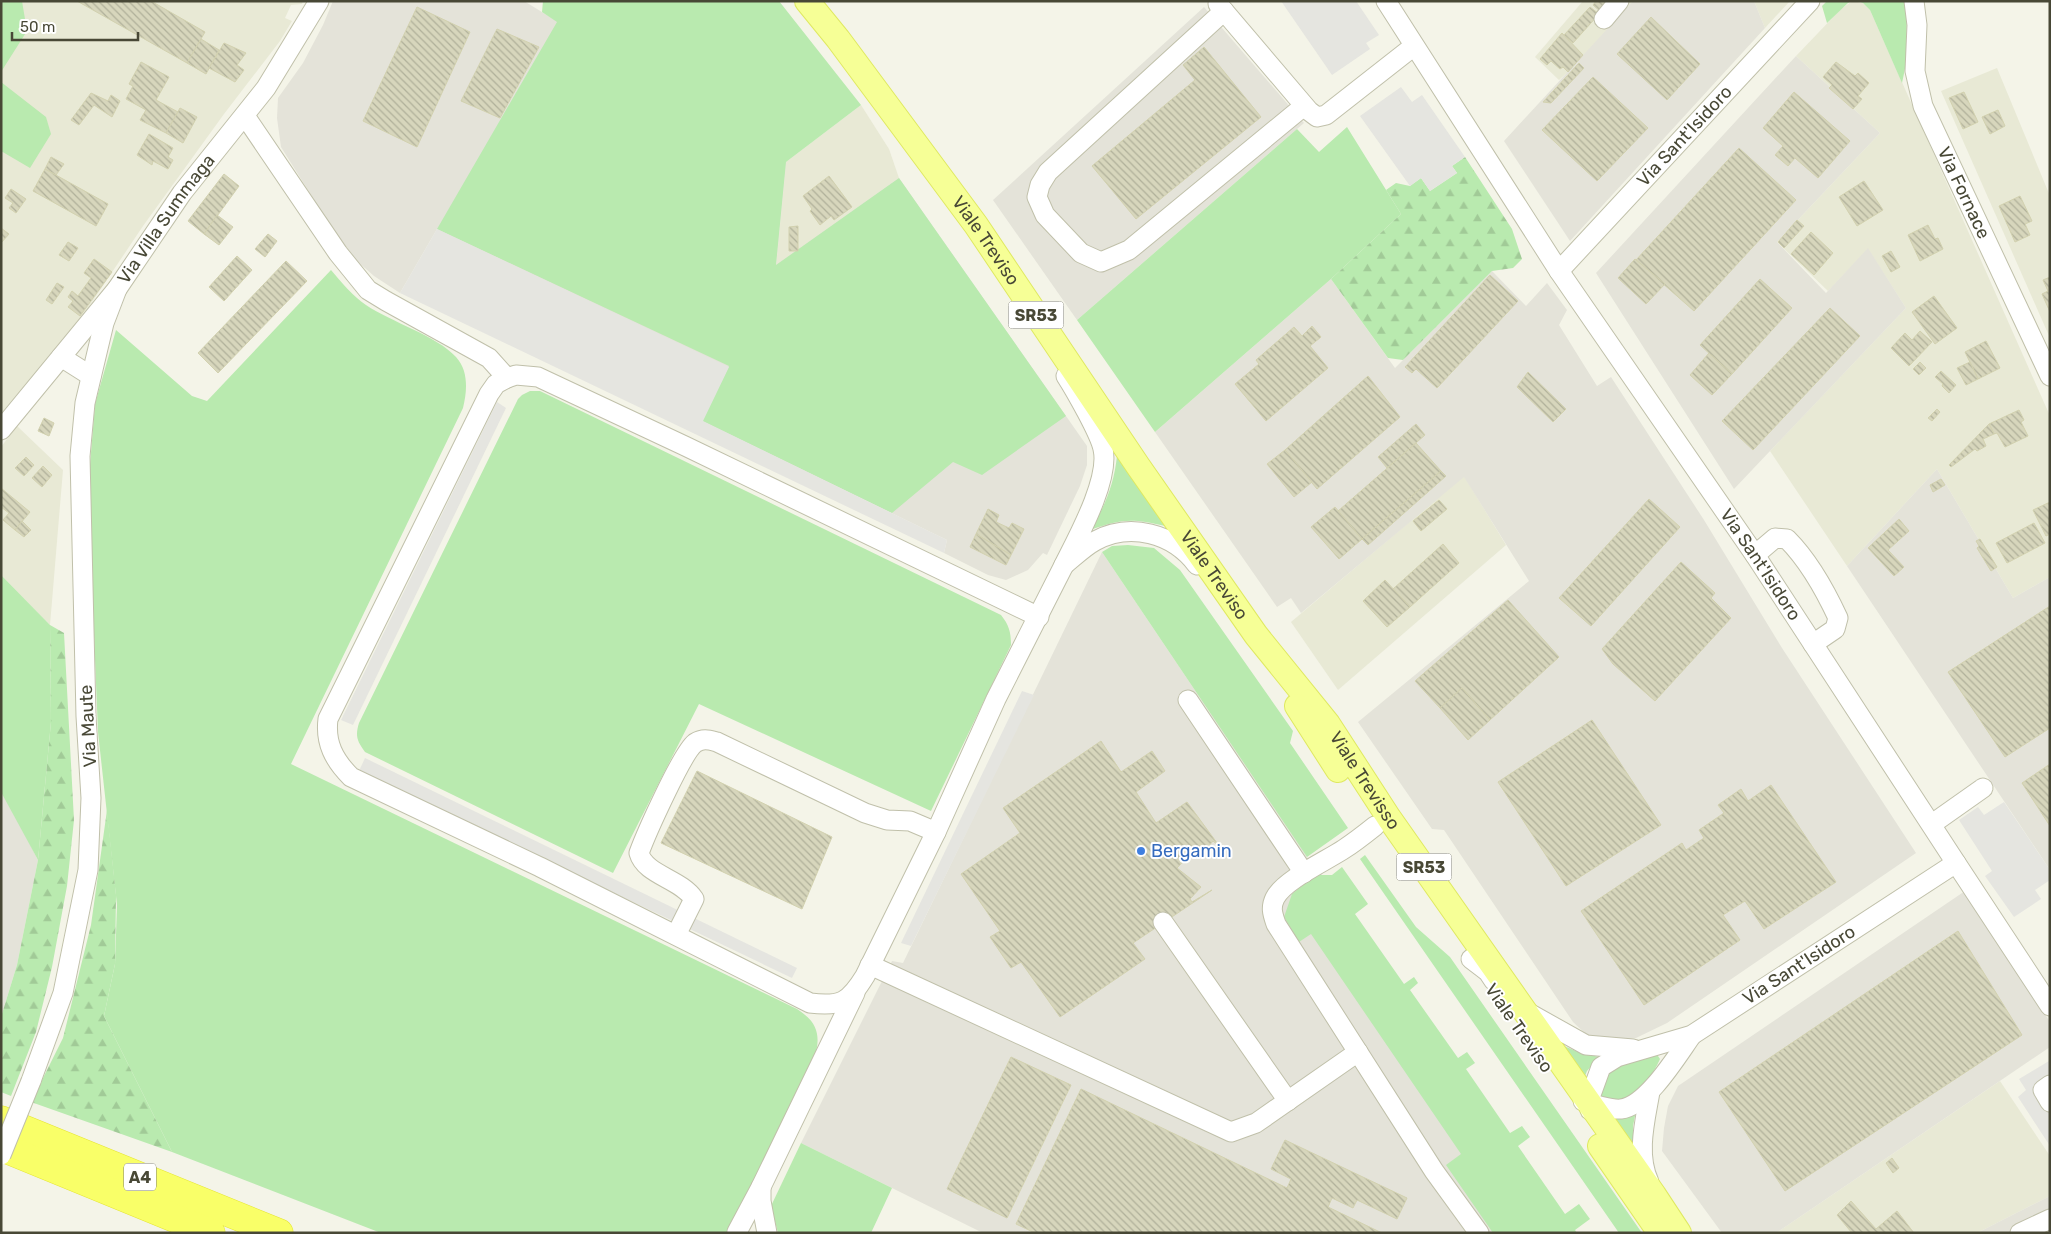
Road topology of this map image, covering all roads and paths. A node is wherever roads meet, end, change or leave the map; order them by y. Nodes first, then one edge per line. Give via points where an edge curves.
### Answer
1 (319, 1) edge
2 (807, 1) edge
3 (1386, 1) edge
4 (1619, 1) edge
5 (1810, 1) edge
6 (1914, 1) edge
7 (1604, 19) dead end
8 (1414, 46) junction
9 (1304, 106) junction
10 (245, 116) junction
11 (976, 226) junction
12 (1559, 271) junction
13 (117, 289) junction
14 (61, 357) junction
15 (91, 376) junction
16 (2050, 376) edge
17 (507, 378) junction
18 (1, 430) edge
19 (1755, 555) junction
20 (1064, 565) junction
21 (1039, 617) junction
22 (1256, 635) junction
23 (1814, 644) junction
24 (1188, 700) dead end
25 (1328, 724) junction
26 (1983, 788) dead end
27 (1932, 824) junction
28 (1375, 826) junction
29 (936, 832) junction
30 (1956, 863) junction
31 (1304, 873) junction
32 (1438, 887) junction
33 (1163, 922) dead end
34 (676, 934) junction
35 (1471, 959) junction
36 (870, 965) junction
37 (855, 993) junction
38 (2050, 1006) edge
39 (1524, 1010) junction
40 (1692, 1035) junction
41 (1644, 1050) junction
42 (1358, 1052) junction
43 (2050, 1085) edge
44 (1650, 1092) junction
45 (1288, 1101) junction
46 (2050, 1102) edge
47 (1588, 1103) junction
48 (1, 1120) edge
49 (1, 1147) edge
50 (1, 1155) edge
51 (761, 1187) junction
52 (1654, 1195) junction
53 (2050, 1219) edge
54 (1655, 1226) edge
55 (211, 1233) edge
56 (278, 1233) edge
57 (738, 1233) edge
58 (768, 1233) edge
59 (1479, 1233) edge
60 (1679, 1233) edge
61 (2020, 1233) edge

1 - 10 street, Via Villa Summaga via 288,56
2 - 11 main road, Viale Treviso / SR53
3 - 8 street, Via Sant'Isidoro
4 - 7 street
5 - 12 street, Via Sant'Isidoro
6 - 16 street, Via Fornace via 1918,25 1915,71 1924,106
8 - 9 street via 1326,115 1317,117
8 - 12 street, Via Sant'Isidoro
9 - 9 street via 1221,7 1048,172 1037,197 1045,215 1081,252 1101,262 1129,250
10 - 13 street, Via Villa Summaga via 182,193
10 - 17 street via 338,253 368,290 489,358
11 - 20 street via 1020,310 1069,381 1103,448 1105,462 1094,501
11 - 22 main road, Viale Treviso / SR53
12 - 19 street, Via Sant'Isidoro
13 - 14 street, Via Villa Summaga
13 - 15 street, Via Maute via 104,323
14 - 15 street
14 - 18 street, Via Villa Summaga
15 - 50 street, Via Maute, bridge via 80,456 91,798 88,870 63,993
17 - 21 street via 516,375 538,377
17 - 34 street via 496,384 489,394 328,719 326,733 335,759 351,777
19 - 23 street, Via Sant'Isidoro
19 - 23 street via 1775,538 1787,539 1799,551 1838,618 1835,629
20 - 21 street
20 - 22 street via 1093,542 1109,535 1148,532 1187,553 1234,614
21 - 29 street via 996,699
22 - 25 main road, Viale Trevisso / SR53
22 - 28 main road, Viale Treviso via 1304,718
23 - 27 street, Via Sant'Isidoro
24 - 31 street
25 - 28 street via 1336,750 1380,816
25 - 32 main road, Viale Trevisso / SR53
26 - 27 street
27 - 30 street, Via Sant'Isidoro
28 - 31 street
28 - 32 street via 1383,824 1387,827 1427,882
28 - 35 main road, Viale Treviso
29 - 34 street via 910,821 887,820 865,813 717,742 701,740 686,752 639,853 650,868 688,890 694,899
29 - 36 street
30 - 38 street, Via Sant'Isidoro
30 - 40 street, Via Sant'Isidoro
31 - 42 street via 1275,898 1272,908 1276,924
32 - 39 main road, Viale Trevisso / SR53
33 - 45 street
34 - 37 street via 810,1002 829,1005
35 - 47 street via 1488,972 1570,1090 1578,1099
35 - 54 main road, Viale Treviso
36 - 37 street
36 - 45 street via 1231,1132 1256,1123
37 - 51 street
39 - 41 street via 1586,1045
39 - 47 main road, Viale Trevisso / SR53
40 - 41 street
40 - 44 street
41 - 47 street via 1618,1057 1601,1067
42 - 45 street
42 - 59 street via 1434,1171
43 - 46 street via 2042,1090
44 - 47 street via 1621,1109
44 - 52 street via 1643,1134 1644,1170
47 - 52 main road, SR53
47 - 54 street via 1592,1123 1647,1202
48 - 56 highway, A4
49 - 55 highway, A4
51 - 57 street
51 - 58 street
52 - 60 main road, SR53
53 - 61 street

